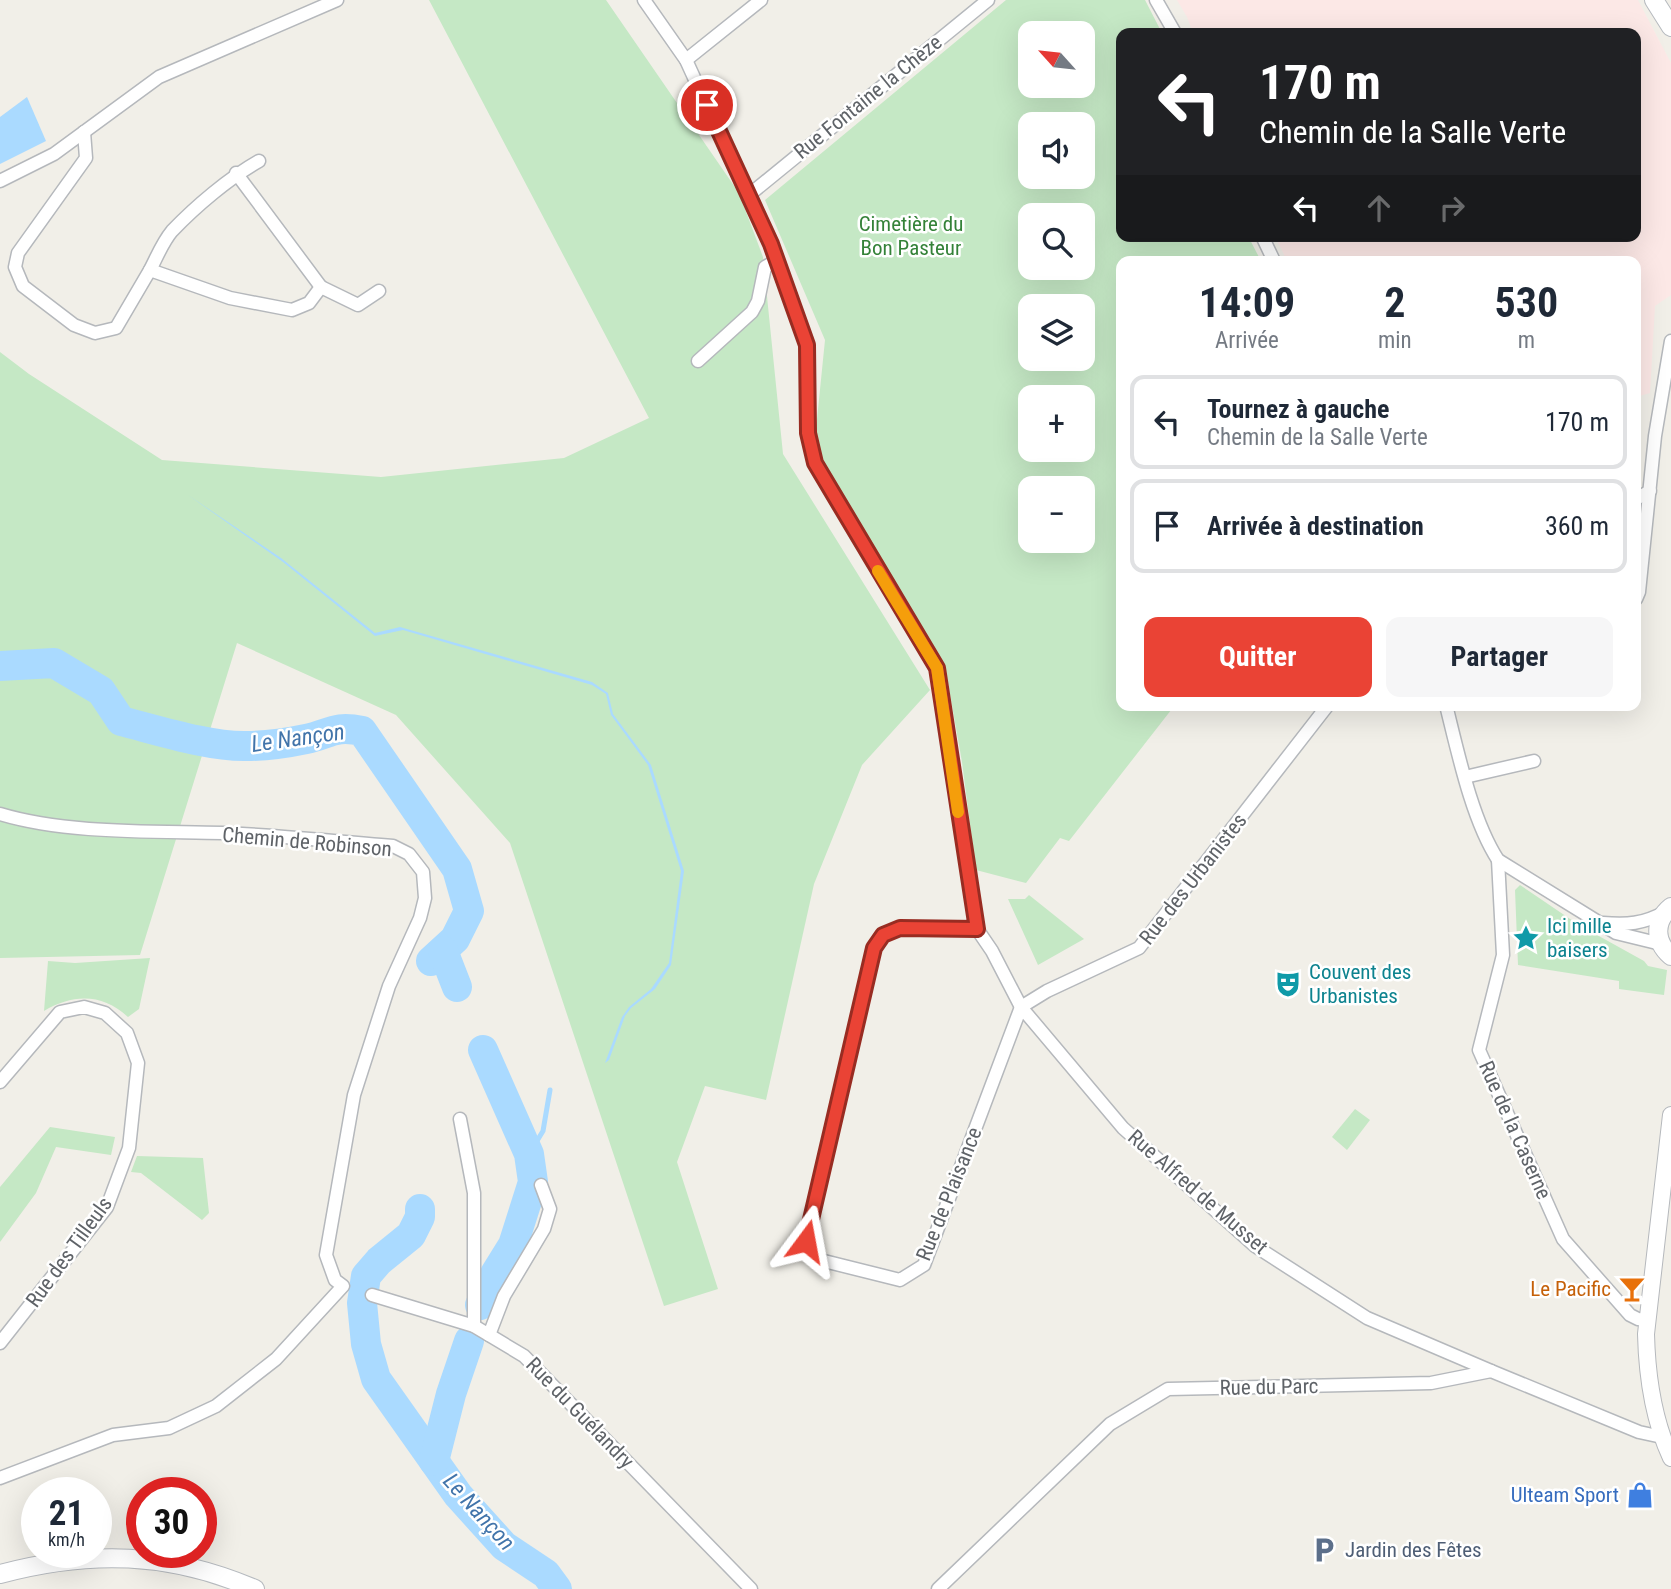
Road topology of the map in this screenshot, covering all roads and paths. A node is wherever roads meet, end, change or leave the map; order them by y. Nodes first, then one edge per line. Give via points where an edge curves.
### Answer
1 (337, 0) edge
2 (644, 0) edge
3 (761, 0) edge
4 (988, 0) edge
5 (1156, 0) edge
6 (1654, 0) edge
7 (1671, 27) edge
8 (1172, 28) edge
9 (686, 60) junction
10 (84, 132) junction
11 (259, 161) dead end
12 (236, 173) junction
13 (0, 181) edge
14 (749, 195) junction
15 (776, 261) junction
16 (150, 270) junction
17 (321, 287) junction
18 (379, 291) dead end
19 (1671, 341) edge
20 (698, 361) dead end
21 (1650, 491) junction
22 (1641, 496) edge
23 (1641, 574) edge
24 (1323, 711) edge
25 (1448, 711) edge
26 (1534, 761) dead end
27 (1465, 778) junction
28 (0, 814) edge
29 (1498, 860) junction
30 (1668, 910) edge
31 (1600, 923) junction
32 (977, 929) junction
33 (1666, 950) edge
34 (1021, 1007) junction
35 (0, 1083) edge
36 (1671, 1115) edge
37 (460, 1119) dead end
38 (541, 1185) dead end
39 (372, 1295) dead end
40 (1647, 1320) junction
41 (474, 1326) junction
42 (489, 1335) junction
43 (0, 1343) edge
44 (1491, 1371) junction
45 (1662, 1437) junction
46 (1671, 1458) edge
47 (0, 1478) edge
48 (0, 1574) edge
49 (255, 1589) edge
50 (751, 1589) edge
51 (938, 1589) edge

1 - 10 street via 159,77
2 - 9 street
3 - 9 street
4 - 14 street, Rue Fontaine la Chèze
5 - 8 street
6 - 7 main road
9 - 14 street
10 - 13 street via 54,154
10 - 16 street via 86,158 18,253 15,267 23,286 74,325 95,333 116,328
11 - 12 street
12 - 16 street via 172,232
12 - 17 street
14 - 15 street
15 - 20 street via 765,267 752,312
15 - 32 street via 807,345 808,433 815,463 937,668
16 - 17 street via 230,298 292,310 309,303
17 - 18 street via 358,305
19 - 21 street
21 - 22 street
21 - 23 street
24 - 34 street, Rue des Urbanistes via 1139,948
25 - 27 street
26 - 27 street
27 - 29 street via 1487,844
28 - 47 street, Chemin de Robinson via 30,823 393,846 409,854 423,872 425,898 389,986 354,1095 326,1255 335,1280 344,1286 276,1359 216,1406 170,1429 113,1435
29 - 31 street
29 - 40 street, Rue de la Caserne via 1503,955 1479,1050 1563,1239 1630,1315
30 - 31 street via 1637,924
30 - 33 main road via 1658,928
31 - 33 street
32 - 34 street, Rue Alfred de Musset
32 - 34 street, Rue de Plaisance via 900,928 883,935 874,948 806,1241 811,1253 820,1260 900,1280 924,1265
34 - 44 street, Rue Alfred de Musset via 1123,1128 1255,1246 1367,1318
35 - 43 street, Rue des Tilleuls via 60,1012 85,1006 105,1013 127,1032 138,1063 129,1148 107,1207
36 - 40 street
37 - 41 street via 474,1193
38 - 42 street via 550,1209 544,1229 504,1296
39 - 41 street, Rue du Guélandry
40 - 45 street via 1646,1363
41 - 42 street, Rue du Guélandry
42 - 50 street, Rue du Guélandry via 524,1356
44 - 45 street via 1639,1432
44 - 51 street, Rue du Parc via 1431,1382 1168,1389 1110,1424
45 - 46 street
48 - 49 main road via 47,1563 125,1558 182,1564

